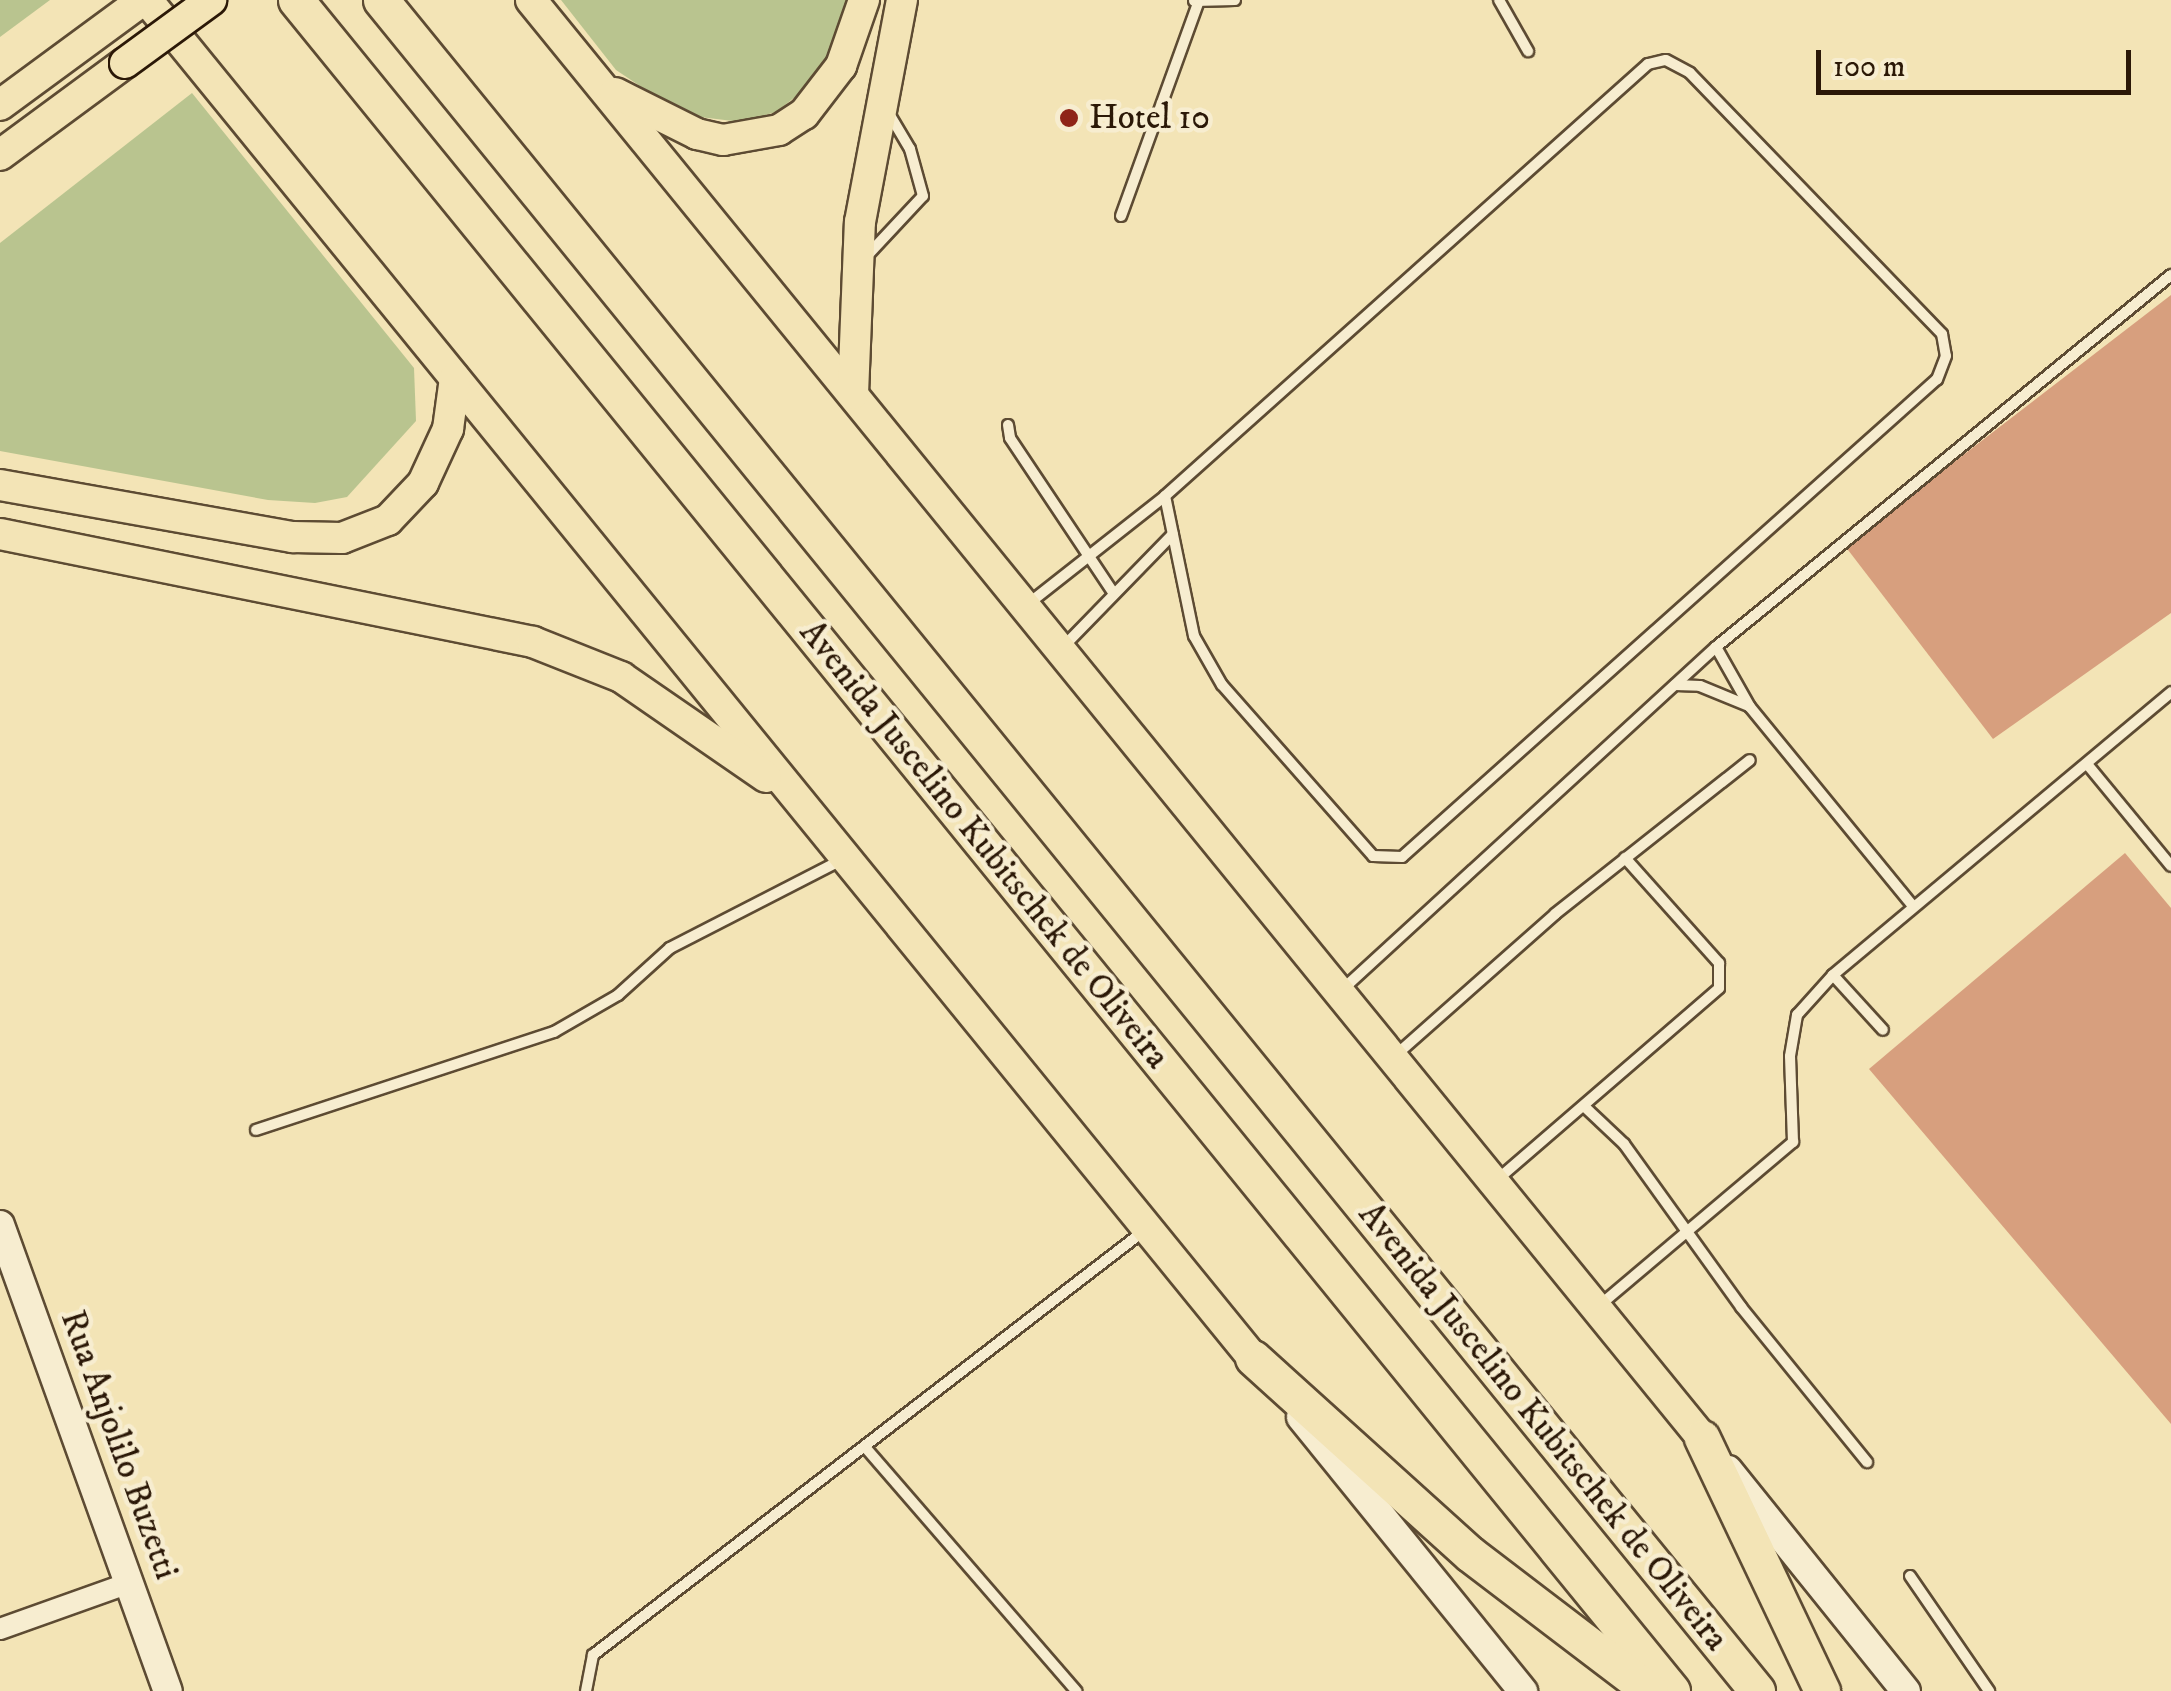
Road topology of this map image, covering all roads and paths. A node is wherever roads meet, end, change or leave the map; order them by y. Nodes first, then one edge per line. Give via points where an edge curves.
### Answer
1 (145, 0) edge
2 (212, 0) edge
3 (296, 0) edge
4 (382, 0) edge
5 (532, 0) edge
6 (864, 0) edge
7 (902, 0) edge
8 (1235, 0) edge
9 (1499, 0) edge
10 (1195, 2) edge
11 (1528, 51) dead end
12 (598, 83) junction
13 (882, 102) junction
14 (0, 105) edge
15 (0, 155) edge
16 (1121, 216) dead end
17 (856, 266) junction
18 (2171, 274) edge
19 (455, 378) junction
20 (854, 394) junction
21 (1008, 425) dead end
22 (502, 435) junction
23 (444, 439) junction
24 (0, 485) edge
25 (1165, 496) junction
26 (0, 534) edge
27 (1173, 534) junction
28 (1085, 560) junction
29 (1114, 594) junction
30 (1024, 607) junction
31 (1716, 647) junction
32 (1060, 650) junction
33 (1674, 686) junction
34 (2171, 692) edge
35 (1750, 707) junction
36 (1750, 760) dead end
37 (2087, 764) junction
38 (800, 802) junction
39 (846, 858) junction
40 (1625, 858) junction
41 (2171, 866) edge
42 (1913, 906) junction
43 (1833, 975) junction
44 (1339, 993) junction
45 (1882, 1030) dead end
46 (1392, 1058) junction
47 (1586, 1108) junction
48 (256, 1130) dead end
49 (1494, 1182) junction
50 (0, 1225) edge
51 (1147, 1228) junction
52 (1690, 1234) junction
53 (1596, 1308) junction
54 (1253, 1358) junction
55 (1702, 1438) junction
56 (865, 1447) junction
57 (1867, 1462) dead end
58 (1910, 1576) dead end
59 (129, 1583) junction
60 (0, 1629) edge
61 (168, 1691) edge
62 (586, 1691) edge
63 (1076, 1691) edge
64 (1523, 1691) edge
65 (1650, 1691) edge
66 (1672, 1691) edge
67 (1758, 1691) edge
68 (1822, 1691) edge
69 (1906, 1691) edge
70 (1989, 1691) edge

1 - 14 main road
1 - 19 main road
2 - 15 main road, bridge
3 - 66 highway, Avenida Juscelino Kubitschek de Oliveira
4 - 67 highway, Avenida Juscelino Kubitschek de Oliveira
5 - 12 main road
6 - 12 main road via 842,66 804,114 779,130 723,140 696,134
7 - 13 main road
8 - 10 lane
9 - 11 lane
10 - 16 lane
12 - 20 main road
13 - 17 main road
13 - 17 lane via 910,148 923,196
17 - 20 main road
18 - 31 lane
19 - 22 main road
19 - 23 main road
20 - 30 main road
21 - 28 lane
22 - 23 main road via 472,432
22 - 38 main road
23 - 24 main road via 403,506 368,531 342,538 293,537
25 - 27 lane
25 - 27 lane via 1648,64 1666,60 1690,73 1942,334 1946,356 1937,379 1402,857 1373,856 1222,686 1194,636
25 - 28 lane
26 - 38 main road via 533,642 622,677
27 - 29 lane
28 - 29 lane
28 - 30 lane
29 - 32 lane
30 - 32 main road
31 - 33 lane
31 - 35 lane
32 - 44 main road
33 - 35 lane via 1700,686
33 - 44 lane
34 - 37 lane
35 - 42 lane
36 - 40 lane
37 - 41 lane
37 - 42 lane
38 - 39 main road
39 - 48 lane via 670,948 618,995 554,1032
39 - 51 main road
40 - 46 lane
40 - 47 lane via 1719,963 1722,976 1719,988
42 - 43 lane
43 - 45 lane
43 - 52 lane via 1797,1015 1790,1056 1792,1142
44 - 46 main road
46 - 49 main road
47 - 49 lane
47 - 52 lane via 1624,1144
49 - 53 main road
50 - 59 main road, Rua Anjolilo Buzetti
51 - 54 main road
51 - 56 lane
52 - 53 lane
52 - 57 lane
53 - 55 main road
54 - 64 main road
54 - 65 highway via 1470,1554
55 - 68 highway
55 - 69 main road
56 - 62 lane via 593,1655
56 - 63 lane
58 - 70 lane
59 - 60 street
59 - 61 main road, Rua Anjolilo Buzetti

